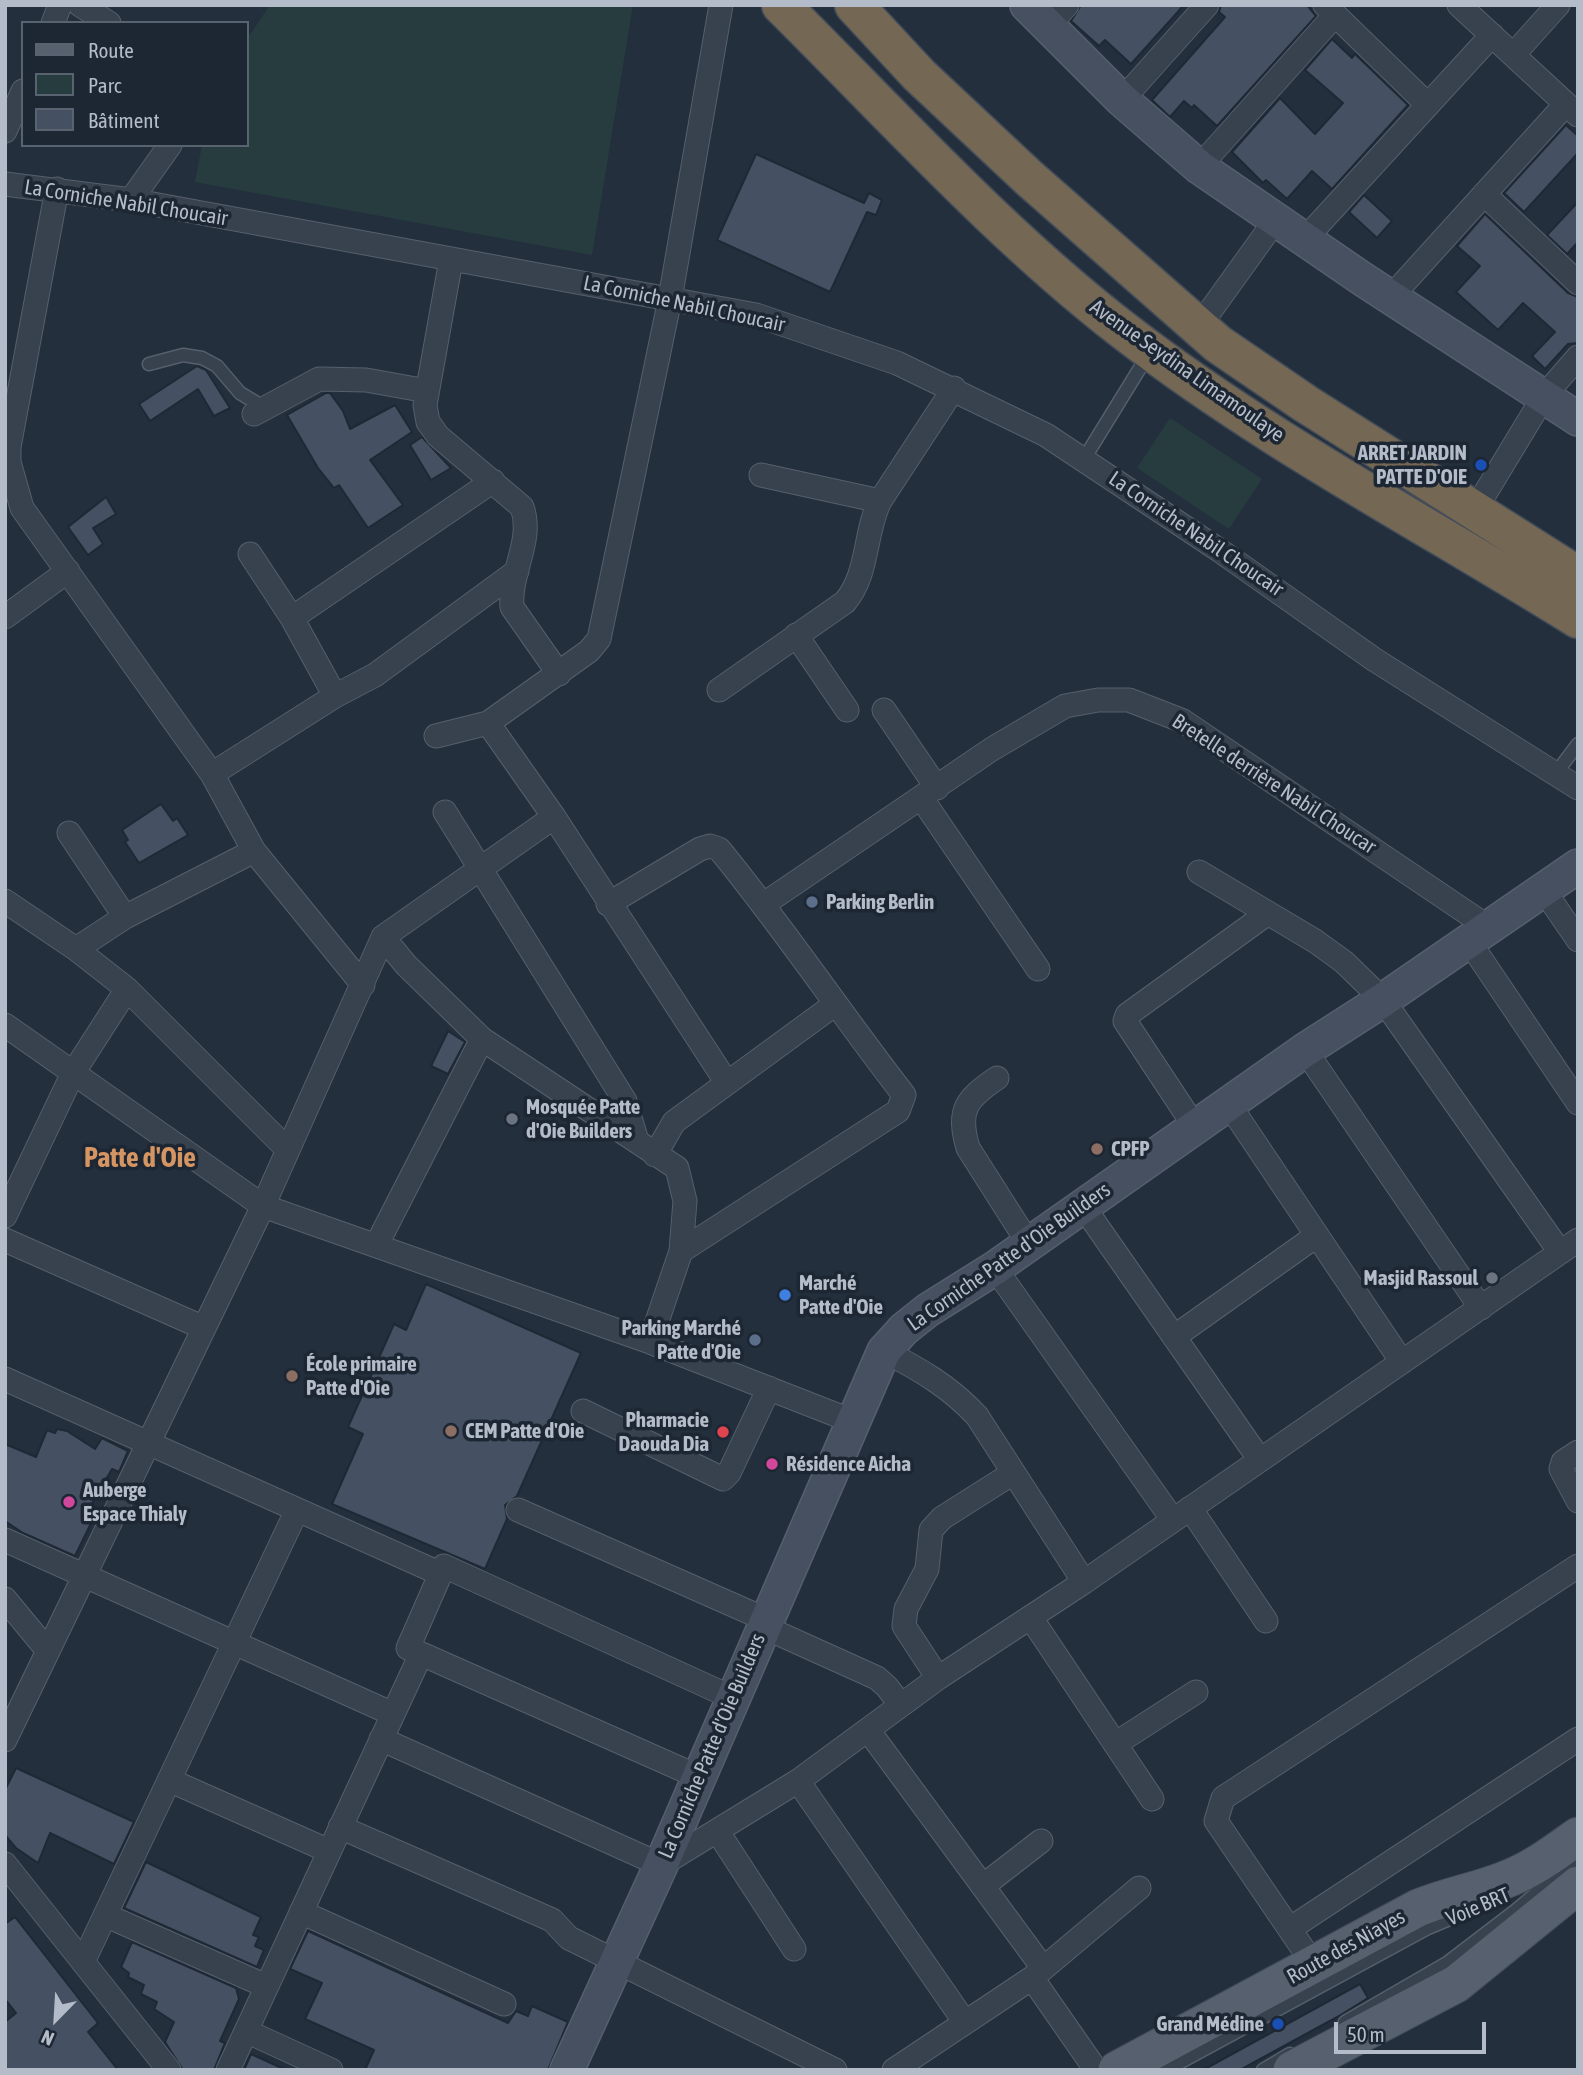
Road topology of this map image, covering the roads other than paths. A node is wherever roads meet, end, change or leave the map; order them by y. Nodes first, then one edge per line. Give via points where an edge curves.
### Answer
1 (80, 5) edge
2 (701, 5) edge
3 (781, 5) edge
4 (854, 5) edge
5 (1207, 5) edge
6 (1459, 5) edge
7 (1558, 5) edge
8 (1330, 10) edge
9 (1048, 12) edge
10 (719, 13) edge
11 (106, 21) edge
12 (1492, 35) junction
13 (1514, 54) junction
14 (21, 95) edge
15 (1122, 100) junction
16 (1428, 105) junction
17 (1572, 109) edge
18 (5, 131) edge
19 (169, 147) edge
20 (1199, 167) junction
21 (5, 184) edge
22 (57, 189) junction
23 (1483, 194) junction
24 (131, 200) junction
25 (1277, 218) junction
26 (1305, 239) junction
27 (451, 260) junction
28 (1575, 274) edge
29 (1391, 297) junction
30 (670, 299) junction
31 (1198, 328) junction
32 (1150, 351) junction
33 (1578, 357) edge
34 (149, 364) dead end
35 (954, 388) junction
36 (427, 391) junction
37 (1544, 396) junction
38 (260, 411) joint
39 (1578, 419) edge
40 (7, 446) edge
41 (1084, 459) junction
42 (761, 475) dead end
43 (493, 481) junction
44 (880, 501) junction
45 (1475, 510) junction
46 (14, 511) edge
47 (250, 554) dead end
48 (68, 571) junction
49 (517, 571) junction
50 (1578, 576) edge
51 (5, 617) edge
52 (292, 618) junction
53 (1578, 620) edge
54 (796, 635) junction
55 (559, 674) junction
56 (719, 690) dead end
57 (335, 696) junction
58 (847, 710) dead end
59 (884, 710) dead end
60 (488, 723) junction
61 (436, 736) dead end
62 (1578, 744) edge
63 (212, 774) junction
64 (1556, 774) junction
65 (1578, 788) edge
66 (929, 793) junction
67 (445, 812) dead end
68 (554, 817) junction
69 (69, 833) dead end
70 (254, 851) junction
71 (1578, 866) edge
72 (480, 867) junction
73 (1199, 872) dead end
74 (1543, 889) junction
75 (5, 901) edge
76 (608, 904) junction
77 (764, 904) junction
78 (1268, 913) junction
79 (125, 917) junction
80 (1478, 934) junction
81 (383, 937) junction
82 (1578, 940) edge
83 (76, 949) junction
84 (1038, 970) dead end
85 (363, 985) junction
86 (127, 989) junction
87 (1383, 1000) junction
88 (834, 1005) junction
89 (5, 1025) edge
90 (482, 1039) junction
91 (1305, 1050) junction
92 (74, 1073) junction
93 (997, 1078) dead end
94 (727, 1083) junction
95 (1228, 1103) junction
96 (1578, 1103) edge
97 (1195, 1126) junction
98 (646, 1148) junction
99 (288, 1150) junction
100 (263, 1206) junction
101 (1083, 1206) junction
102 (5, 1216) edge
103 (1316, 1236) junction
104 (5, 1240) edge
105 (377, 1244) junction
106 (1029, 1244) junction
107 (1569, 1246) edge
108 (681, 1251) junction
109 (995, 1268) junction
110 (1481, 1308) junction
111 (204, 1328) junction
112 (1174, 1337) junction
113 (650, 1342) junction
114 (884, 1351) junction
115 (1402, 1362) junction
116 (5, 1379) edge
117 (769, 1388) junction
118 (583, 1411) dead end
119 (852, 1421) junction
120 (148, 1443) junction
121 (1578, 1452) edge
122 (1260, 1460) junction
123 (1013, 1473) junction
124 (1578, 1501) edge
125 (297, 1510) junction
126 (518, 1510) dead end
127 (1182, 1514) junction
128 (5, 1540) edge
129 (441, 1574) junction
130 (1575, 1575) edge
131 (84, 1576) junction
132 (1084, 1582) junction
133 (5, 1599) edge
134 (1031, 1618) junction
135 (1266, 1621) dead end
136 (765, 1623) junction
137 (234, 1643) junction
138 (48, 1651) junction
139 (421, 1654) junction
140 (938, 1678) junction
141 (1196, 1692) dead end
142 (733, 1699) junction
143 (901, 1705) junction
144 (393, 1714) junction
145 (868, 1730) junction
146 (381, 1739) junction
147 (1578, 1739) edge
148 (5, 1740) edge
149 (1115, 1744) junction
150 (699, 1776) junction
151 (169, 1780) junction
152 (798, 1781) junction
153 (1152, 1799) dead end
154 (340, 1827) junction
155 (718, 1832) junction
156 (1041, 1841) dead end
157 (329, 1851) junction
158 (1575, 1861) edge
159 (5, 1864) edge
160 (661, 1865) junction
161 (983, 1886) junction
162 (1139, 1888) dead end
163 (1521, 1889) dead end
164 (1499, 1899) dead end
165 (301, 1912) junction
166 (105, 1915) junction
167 (1291, 1928) junction
168 (794, 1949) dead end
169 (617, 1960) junction
170 (83, 1962) junction
171 (1314, 1965) junction
172 (1037, 1973) junction
173 (266, 1986) junction
174 (504, 2004) dead end
175 (964, 2021) junction
176 (1331, 2030) dead end
177 (246, 2031) junction
178 (1295, 2060) edge
179 (169, 2070) edge
180 (228, 2070) edge
181 (331, 2070) edge
182 (566, 2070) edge
183 (835, 2070) edge
184 (894, 2070) edge
185 (1096, 2070) edge
186 (1117, 2070) edge
187 (1167, 2070) edge
188 (1263, 2070) edge

1 - 11 street
2 - 10 street
3 - 32 highway, Avenue Seydina Limamoulaye via 1021,242
4 - 31 highway, Avenue Seydina Limamoulaye via 919,75
5 - 15 street
6 - 12 street
7 - 13 street
8 - 16 street
8 - 20 street
9 - 15 street
10 - 30 street
12 - 13 street
12 - 16 street
13 - 17 street
14 - 18 street
15 - 20 street
16 - 26 street
17 - 23 street
19 - 24 street
20 - 25 street
21 - 22 street, La Corniche Nabil Choucair
22 - 24 street, La Corniche Nabil Choucair
22 - 40 street
23 - 28 street
23 - 29 street
24 - 27 street, La Corniche Nabil Choucair
25 - 26 street
25 - 31 street
26 - 29 street
27 - 30 street, La Corniche Nabil Choucair
27 - 36 street
29 - 37 street
30 - 35 street, La Corniche Nabil Choucair via 817,334
30 - 55 street via 599,639
31 - 45 highway, Avenue Seydina Limamoulaye via 1256,372
32 - 41 lane
32 - 53 highway, Avenue Seydina Limamoulaye via 1365,493
33 - 37 street
34 - 38 lane via 183,355 202,358 217,366
35 - 41 street, La Corniche Nabil Choucair
35 - 44 street
36 - 38 street via 366,380 319,379
36 - 43 street via 428,422 433,429
37 - 39 street
37 - 45 street
40 - 46 street
41 - 64 street, La Corniche Nabil Choucair via 1375,660
42 - 44 street
43 - 49 street via 522,507 527,519
43 - 52 street
44 - 54 street via 871,519 855,590
45 - 50 highway, Avenue Seydina Limamoulaye
46 - 48 street
47 - 52 street
48 - 51 street
48 - 63 street
49 - 55 street via 512,607
49 - 57 street via 375,675
52 - 57 street
54 - 56 street
54 - 58 street
55 - 60 street
57 - 63 street
59 - 66 street
60 - 61 street
60 - 68 street
62 - 64 lane
63 - 70 street
64 - 65 street, La Corniche Nabil Choucair
66 - 77 street, Bretelle derrière Nabil Choucar
66 - 80 street, Bretelle derrière Nabil Choucar via 1065,706 1129,700 1182,721
66 - 84 street
67 - 72 street
68 - 72 street
68 - 76 street
69 - 79 street
70 - 79 street
70 - 85 street
71 - 74 street, La Corniche Patte d'Oie Builders
72 - 81 street
72 - 98 street via 625,1101
73 - 78 street
74 - 80 street, La Corniche Patte d'Oie Builders
74 - 82 street
75 - 83 street
76 - 77 street via 710,846 719,849
76 - 94 street
77 - 88 street
78 - 87 street via 1344,962
78 - 97 street via 1127,1015 1125,1021
79 - 83 street
80 - 87 street, La Corniche Patte d'Oie Builders
80 - 96 street
81 - 85 street
81 - 90 street
83 - 86 street
85 - 99 street
86 - 92 street
86 - 99 street
87 - 91 street, La Corniche Patte d'Oie Builders
87 - 107 street
88 - 94 street
88 - 108 street via 904,1095 898,1111
89 - 92 street
90 - 98 street
90 - 105 street
91 - 95 street, La Corniche Patte d'Oie Builders
91 - 110 street
92 - 100 street
92 - 102 street
93 - 106 street via 969,1100 963,1130 968,1148
94 - 98 street
95 - 97 street, La Corniche Patte d'Oie Builders
95 - 103 street
97 - 101 street, La Corniche Patte d'Oie Builders
98 - 108 street via 677,1168 685,1201
99 - 100 street
100 - 105 street
100 - 111 street
101 - 106 street, La Corniche Patte d'Oie Builders
101 - 112 street
103 - 112 street
103 - 115 street
104 - 111 street
105 - 113 street
106 - 109 street, La Corniche Patte d'Oie Builders
107 - 110 street
108 - 113 street
109 - 114 street, La Corniche Patte d'Oie Builders via 928,1310
109 - 127 street
110 - 115 street
111 - 120 street
112 - 122 street
113 - 117 street
114 - 119 street, La Corniche Patte d'Oie Builders
114 - 123 street via 957,1394 977,1416
115 - 122 street
116 - 120 street
117 - 118 street via 723,1479
117 - 119 street
119 - 136 street, La Corniche Patte d'Oie Builders
120 - 125 street
120 - 131 street
121 - 124 street via 1563,1462 1561,1469
122 - 127 street
123 - 132 street
123 - 140 street via 942,1518 931,1530 928,1569 906,1609 904,1626
125 - 129 street
125 - 137 street
126 - 136 street
127 - 132 street
127 - 135 street
128 - 131 street
129 - 139 street via 408,1648
129 - 142 street via 444,1566
130 - 167 street via 1223,1798 1216,1821
131 - 137 street
131 - 138 street
132 - 134 street
133 - 138 street
134 - 140 street
134 - 149 street
136 - 142 street, La Corniche Patte d'Oie Builders
136 - 143 street via 877,1678
137 - 144 street
137 - 151 street
138 - 148 street
139 - 144 street
139 - 150 street
140 - 143 street
141 - 149 street
142 - 150 street, La Corniche Patte d'Oie Builders
143 - 145 street
144 - 146 street
145 - 152 street
145 - 161 street
146 - 154 street
146 - 160 street
147 - 167 street
149 - 153 street
150 - 160 street, La Corniche Patte d'Oie Builders
151 - 157 street
151 - 166 street
152 - 155 street
152 - 175 street
154 - 157 street
154 - 169 street via 552,1920 569,1938
155 - 160 street
155 - 168 street
156 - 161 street
157 - 165 street
158 - 163 lane, Voie BRT
158 - 171 main road, Route des Niayes via 1544,1860 1511,1878 1454,1893
158 - 176 lane, Voie BRT via 1447,1963
158 - 178 main road via 1456,1984
159 - 170 street
160 - 169 street, La Corniche Patte d'Oie Builders
161 - 172 street
162 - 172 street
164 - 187 lane, Voie BRT via 1429,1928
165 - 173 street
165 - 174 street
166 - 170 street
166 - 173 street
167 - 171 street
169 - 182 street, La Corniche Patte d'Oie Builders
169 - 183 street
170 - 179 street
171 - 186 main road, Route des Niayes
172 - 175 street
172 - 185 street
173 - 177 street
175 - 184 street
177 - 180 street
177 - 181 street
178 - 188 lane

